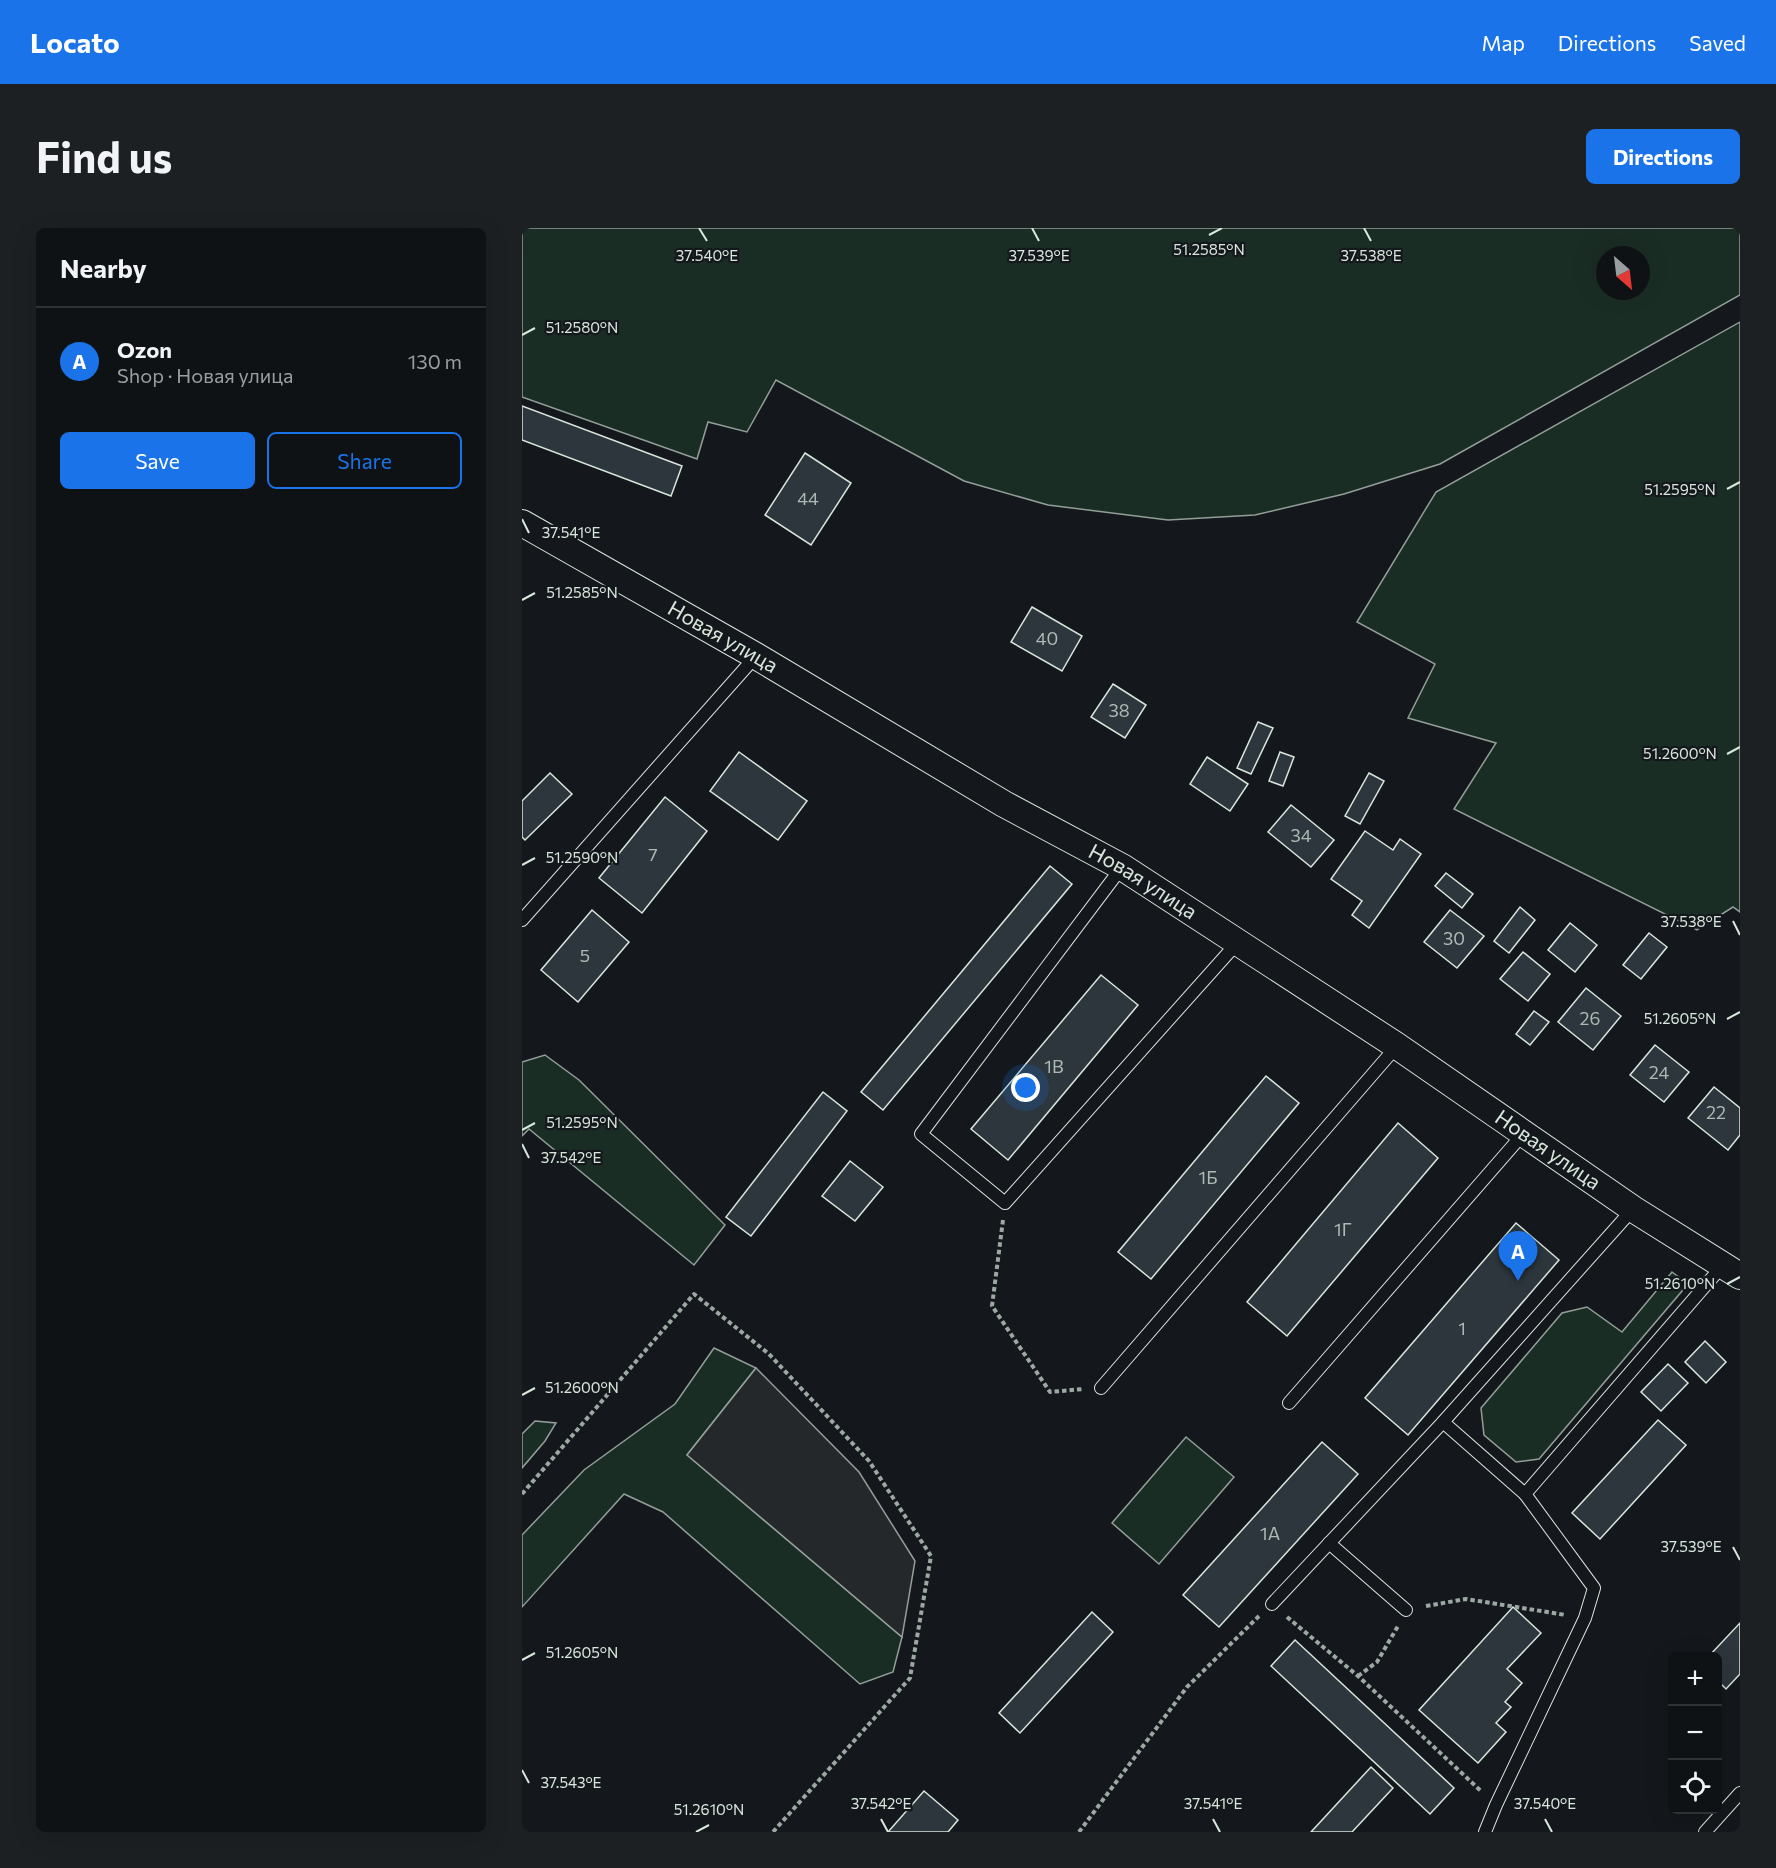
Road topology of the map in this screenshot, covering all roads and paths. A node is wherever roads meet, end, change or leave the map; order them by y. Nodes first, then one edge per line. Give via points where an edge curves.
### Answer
1 (522, 523) edge
2 (756, 656) junction
3 (1122, 867) junction
4 (522, 920) edge
5 (1238, 942) junction
6 (1397, 1046) junction
7 (1524, 1133) junction
8 (1005, 1203) junction
9 (1633, 1209) junction
10 (1732, 1270) edge
11 (1101, 1388) joint
12 (1289, 1403) dead end
13 (1443, 1422) junction
14 (522, 1494) edge
15 (1525, 1494) junction
16 (1329, 1543) junction
17 (1466, 1599) dead end
18 (1272, 1604) junction
19 (1406, 1610) dead end
20 (1585, 1618) junction
21 (1740, 1793) edge
22 (1496, 1805) junction
23 (773, 1832) edge
24 (1079, 1832) edge
25 (1485, 1832) edge
26 (1705, 1832) edge

1 - 2 street, Новая улица
2 - 3 street, Новая улица via 1004,804
2 - 4 lane
3 - 5 street, Новая улица
3 - 8 lane via 921,1134
5 - 6 street, Новая улица
5 - 8 lane
6 - 7 street, Новая улица
6 - 11 lane
7 - 9 street, Новая улица
7 - 12 lane
8 - 11 path via 992,1306 1050,1392
9 - 10 street, Новая улица
9 - 13 lane
10 - 15 lane
13 - 15 lane
13 - 16 lane
14 - 23 path via 694,1294 769,1354 869,1461 932,1556 910,1678
15 - 20 lane via 1594,1588
16 - 18 lane
16 - 19 lane
17 - 20 path
18 - 22 path via 1359,1676
18 - 24 path via 1188,1687
20 - 22 lane
21 - 26 lane
22 - 25 lane

